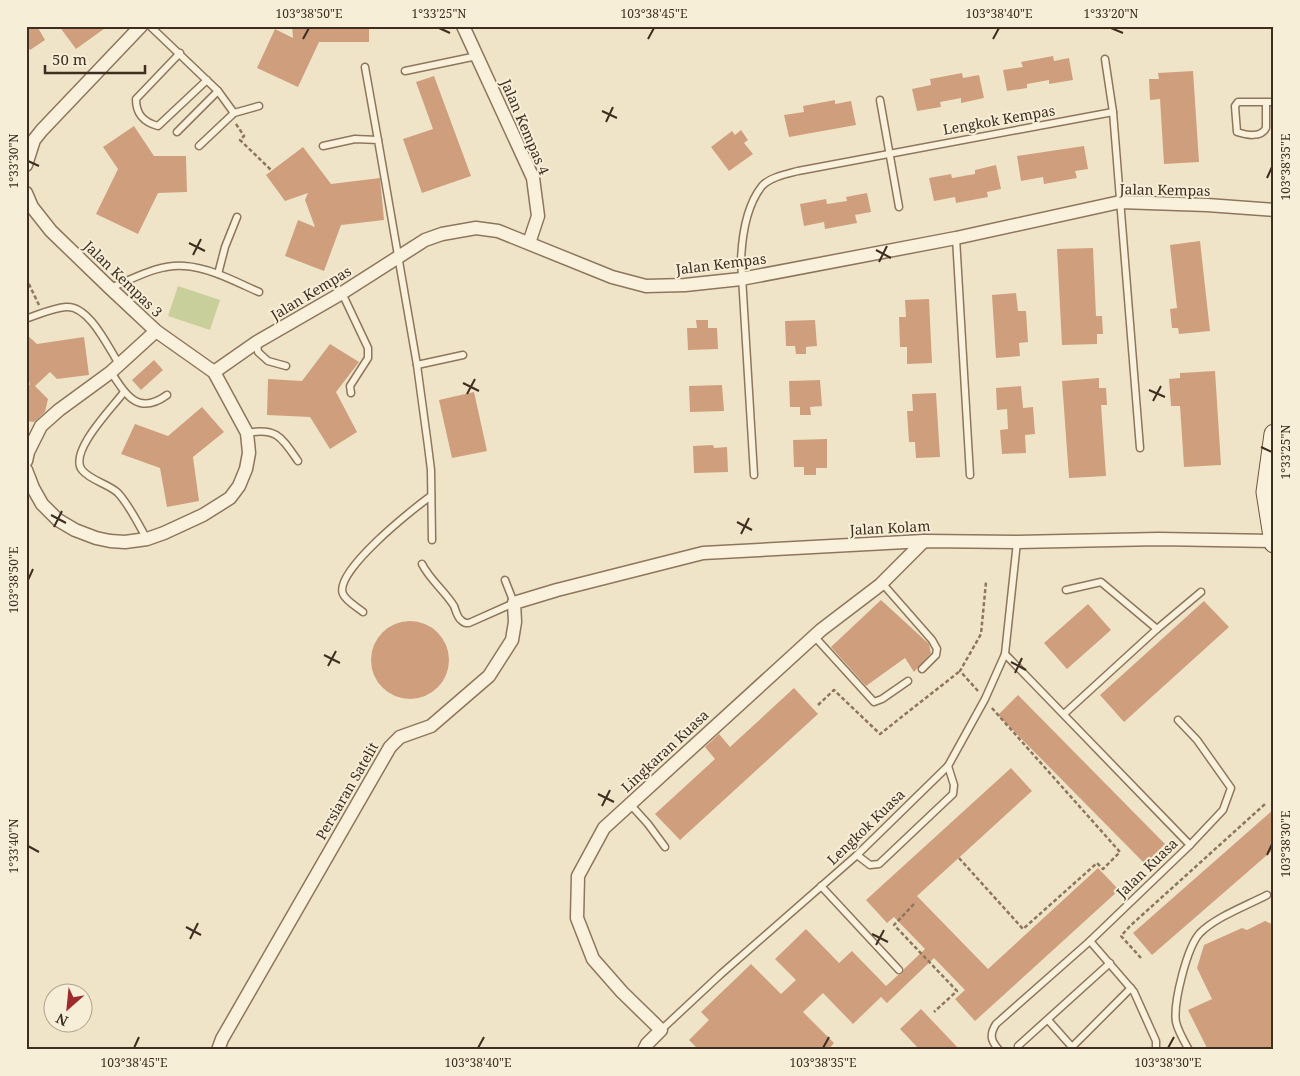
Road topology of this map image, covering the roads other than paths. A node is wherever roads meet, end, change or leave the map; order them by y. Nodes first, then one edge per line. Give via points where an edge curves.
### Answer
1 (141, 26) edge
2 (150, 26) edge
3 (463, 26) edge
4 (180, 53) junction
5 (477, 56) junction
6 (1105, 59) dead end
7 (365, 67) dead end
8 (405, 72) dead end
9 (207, 80) junction
10 (218, 91) junction
11 (880, 100) dead end
12 (1266, 102) junction
13 (1274, 102) edge
14 (259, 106) dead end
15 (1113, 112) junction
16 (232, 114) junction
17 (177, 132) dead end
18 (378, 140) junction
19 (199, 146) dead end
20 (324, 146) dead end
21 (888, 154) junction
22 (26, 165) edge
23 (26, 193) edge
24 (1120, 202) junction
25 (898, 207) dead end
26 (1274, 210) edge
27 (237, 218) dead end
28 (956, 238) junction
29 (529, 244) junction
30 (397, 257) junction
31 (218, 274) junction
32 (741, 280) junction
33 (110, 288) junction
34 (259, 292) dead end
35 (342, 294) junction
36 (28, 318) dead end
37 (156, 331) junction
38 (257, 342) junction
39 (463, 355) dead end
40 (417, 365) junction
41 (286, 366) dead end
42 (115, 368) junction
43 (214, 372) junction
44 (124, 392) junction
45 (351, 393) dead end
46 (167, 395) dead end
47 (247, 433) junction
48 (1274, 434) edge
49 (1140, 448) dead end
50 (27, 455) edge
51 (298, 462) dead end
52 (26, 470) edge
53 (754, 475) dead end
54 (970, 475) dead end
55 (431, 496) junction
56 (147, 539) junction
57 (432, 540) dead end
58 (924, 541) junction
59 (1017, 542) junction
60 (1274, 542) edge
61 (422, 564) dead end
62 (505, 580) dead end
63 (882, 583) junction
64 (1066, 590) dead end
65 (1201, 592) dead end
66 (514, 603) junction
67 (363, 612) dead end
68 (1157, 629) junction
69 (814, 636) junction
70 (1005, 654) junction
71 (922, 669) dead end
72 (908, 681) dead end
73 (1064, 714) junction
74 (1178, 720) dead end
75 (948, 766) junction
76 (630, 804) junction
77 (1190, 844) junction
78 (665, 847) dead end
79 (857, 855) junction
80 (821, 886) junction
81 (1267, 895) dead end
82 (1090, 941) junction
83 (1110, 963) junction
84 (899, 970) dead end
85 (1132, 988) junction
86 (1048, 1020) junction
87 (661, 1030) junction
88 (1018, 1046) dead end
89 (648, 1048) edge
90 (1070, 1048) edge
91 (218, 1050) edge
92 (999, 1050) edge
93 (1156, 1050) edge
94 (1189, 1050) edge

1 - 22 street via 42,130 34,140
2 - 4 lane
3 - 5 street, Jalan Kempas 4
4 - 9 lane
4 - 9 lane via 136,100 142,119 158,126
5 - 8 lane
5 - 29 street, Jalan Kempas 4 via 533,178 538,216
6 - 15 lane
7 - 18 lane
9 - 10 lane
10 - 16 lane
10 - 17 lane
11 - 21 lane
12 - 12 lane via 1236,104 1237,132 1264,132
12 - 13 lane
14 - 16 lane
15 - 21 lane, Lengkok Kempas
15 - 24 lane
16 - 19 lane
18 - 20 lane via 355,139
18 - 30 lane
21 - 25 lane
21 - 32 lane, Lengkok Kempas via 798,171 763,186 743,231
23 - 33 street, Jalan Kempas 3 via 32,207 51,231
24 - 26 street, Jalan Kempas
24 - 28 street, Jalan Kempas
24 - 49 lane
27 - 31 lane
28 - 32 street, Jalan Kempas
28 - 54 lane
29 - 30 street, Jalan Kempas via 498,231 476,228 425,240
29 - 32 street, Jalan Kempas via 612,277 646,286
30 - 35 street, Jalan Kempas
30 - 40 lane
31 - 33 lane via 185,266 166,267
31 - 34 lane
32 - 53 lane, Lengkok Kempas
33 - 37 street, Jalan Kempas 3
35 - 38 street, Jalan Kempas
35 - 45 lane via 368,348 368,358 350,386
36 - 42 lane via 66,307 77,308 98,330
37 - 42 street
37 - 43 street, Jalan Kempas 3
38 - 41 lane via 258,352 268,361
38 - 43 street, Jalan Kempas
39 - 40 lane
40 - 55 lane via 431,470
42 - 44 lane
42 - 50 street via 41,426
43 - 47 street
44 - 46 lane via 139,403 147,404
44 - 56 lane via 85,441 79,460 82,469 117,492
47 - 51 lane via 272,432 285,442
47 - 56 street via 249,453 246,469 240,486 230,498 203,515
48 - 60 street via 1266,492
52 - 56 street via 42,504 58,520 75,530 110,541
55 - 57 lane
55 - 67 lane via 360,557 348,574 343,594
58 - 59 street, Jalan Kolam
58 - 63 street, Lingkaran Kuasa
58 - 66 street, Jalan Kolam via 703,553
59 - 60 street, Jalan Kolam via 1159,539
59 - 70 lane, Lengkok Kuasa
61 - 66 lane via 464,622 469,623
62 - 66 lane, Persiaran Satelit
63 - 69 street, Lingkaran Kuasa
63 - 71 lane via 937,649
64 - 68 lane via 1101,582
65 - 68 lane
66 - 91 street, Persiaran Satelit via 512,640 489,676 431,726 400,737 390,747
68 - 73 lane
69 - 72 lane via 874,702
69 - 76 street, Lingkaran Kuasa
70 - 73 lane, Jalan Kuasa
70 - 75 lane, Lengkok Kuasa via 985,699
73 - 77 lane, Jalan Kuasa
74 - 77 lane via 1232,788 1223,810
75 - 79 lane, Lengkok Kuasa
75 - 79 lane via 954,785 953,794 880,864 870,865
76 - 78 lane
76 - 87 street, Lingkaran Kuasa via 604,828 578,876 577,918 594,959
77 - 82 lane, Jalan Kuasa
79 - 80 lane, Lengkok Kuasa
80 - 84 lane
80 - 87 lane, Lengkok Kuasa
81 - 94 lane via 1215,922 1194,942 1182,974 1175,1012
82 - 83 lane
82 - 92 lane, Jalan Kuasa via 996,1024 991,1036
83 - 85 lane
83 - 86 lane
85 - 90 lane
85 - 93 lane via 1156,1041
86 - 88 lane
86 - 90 lane
87 - 89 street

